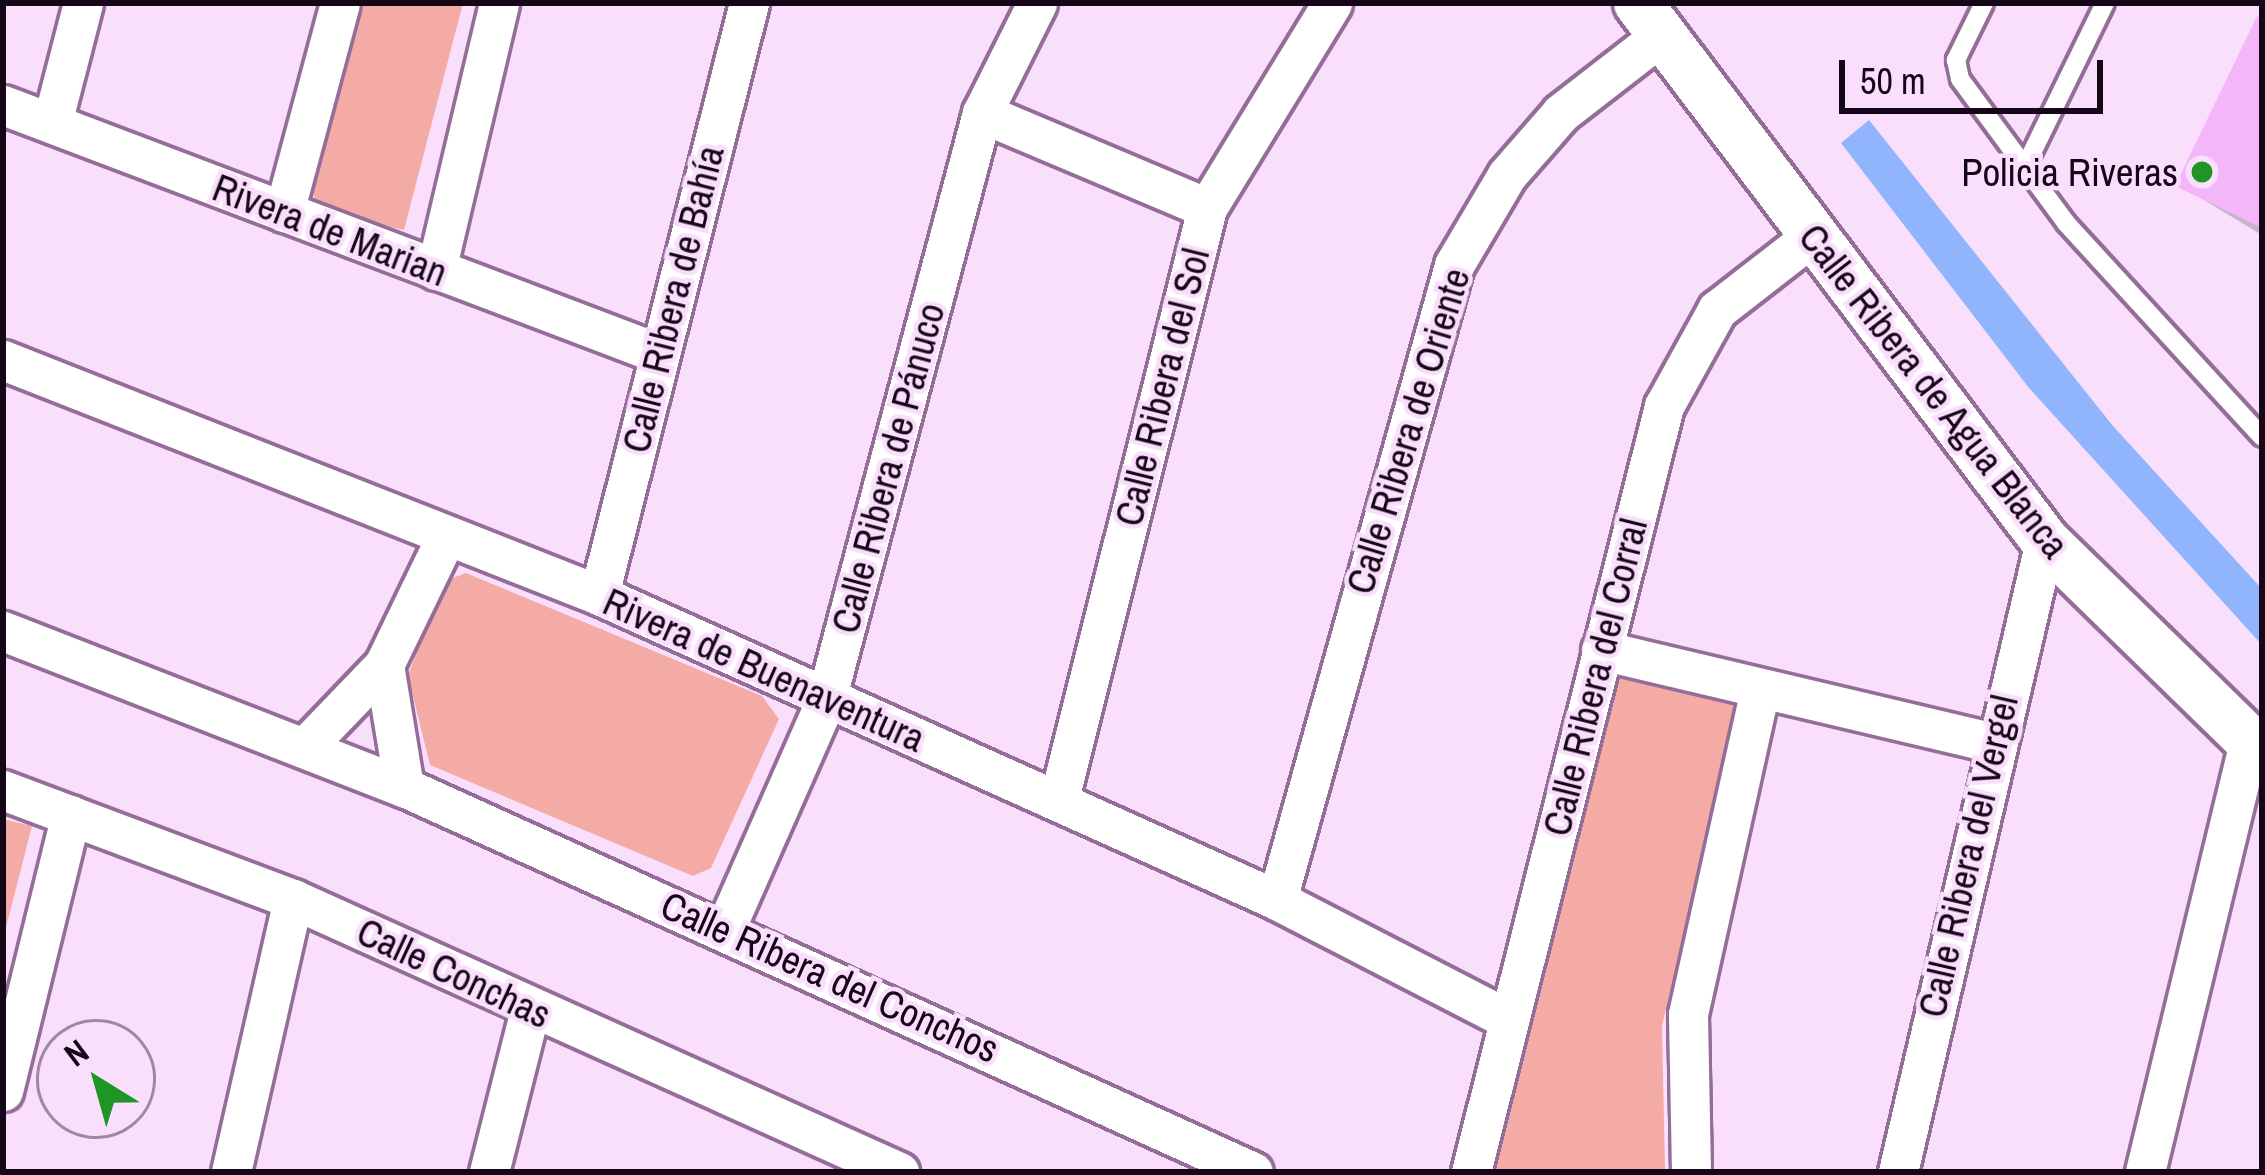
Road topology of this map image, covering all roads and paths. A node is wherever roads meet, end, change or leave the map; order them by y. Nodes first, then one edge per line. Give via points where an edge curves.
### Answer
1 (83, 3) edge
2 (340, 3) edge
3 (499, 3) edge
4 (749, 3) edge
5 (1037, 3) edge
6 (1331, 3) edge
7 (1984, 3) edge
8 (2105, 3) edge
9 (1650, 19) edge
10 (3, 105) edge
11 (982, 113) junction
12 (52, 123) junction
13 (2025, 167) junction
14 (1208, 208) junction
15 (284, 212) junction
16 (1812, 236) junction
17 (436, 270) junction
18 (658, 352) junction
19 (3, 359) edge
20 (2262, 436) edge
21 (445, 539) junction
22 (2045, 541) junction
23 (599, 596) junction
24 (3, 632) edge
25 (1601, 650) junction
26 (384, 665) junction
27 (1760, 690) junction
28 (826, 700) junction
29 (1991, 742) junction
30 (307, 745) junction
31 (2256, 748) edge
32 (404, 787) junction
33 (3, 790) edge
34 (1059, 799) junction
35 (71, 815) junction
36 (293, 899) junction
37 (1277, 900) junction
38 (725, 929) junction
39 (530, 1010) junction
40 (1509, 1020) junction
41 (3, 1091) edge
42 (230, 1172) edge
43 (489, 1172) edge
44 (899, 1172) edge
45 (1253, 1172) edge
46 (1471, 1172) edge
47 (1690, 1172) edge
48 (1898, 1172) edge
49 (2146, 1172) edge

1 - 12 street
2 - 15 street
3 - 17 street
4 - 18 street, Calle Ribera de Bahía
5 - 11 street, Calle Ribera de Pánuco
6 - 14 street, Calle Ribera del Sol
7 - 13 lane via 1956,60 1960,79
8 - 13 lane
9 - 16 street, Calle Ribera de Agua Blanca
9 - 37 street, Calle Ribera de Oriente via 1507,175 1454,265
10 - 12 street, Rivera de Marian
11 - 14 street
11 - 28 street, Calle Ribera de Pánuco
12 - 15 street, Rivera de Marian
13 - 20 lane
14 - 34 street, Calle Ribera del Sol
15 - 17 street, Rivera de Marian
16 - 22 street, Calle Ribera de Agua Blanca
16 - 25 street, Calle Ribera del Corral via 1717,310 1688,352
17 - 18 street, Rivera de Marian
18 - 23 street, Calle Ribera de Bahía
19 - 21 street, Rivera de Buenaventura
21 - 23 street, Rivera de Buenaventura
21 - 26 street
22 - 29 street, Calle Ribera del Vergel
22 - 31 street, Calle Ribera de Agua Blanca
23 - 28 street, Rivera de Buenaventura
24 - 30 street
25 - 27 street
25 - 40 street, Calle Ribera del Corral
26 - 30 street
26 - 32 street
27 - 29 street
27 - 47 street via 1688,1014
28 - 34 street, Rivera de Buenaventura
28 - 38 street, Calle Ribera de Pánuco
29 - 48 street, Calle Ribera del Vergel
30 - 32 street, Calle Ribera del Conchos
31 - 49 street
32 - 38 street, Calle Ribera del Conchos
33 - 35 street, Calle Conchas
34 - 37 street, Rivera de Buenaventura
35 - 36 street, Calle Conchas
35 - 41 street
36 - 39 street, Calle Conchas
36 - 42 street
37 - 40 street, Rivera de Buenaventura
38 - 45 street, Calle Ribera del Conchos
39 - 43 street
39 - 44 street, Calle Conchas
40 - 46 street, Calle Ribera del Corral

